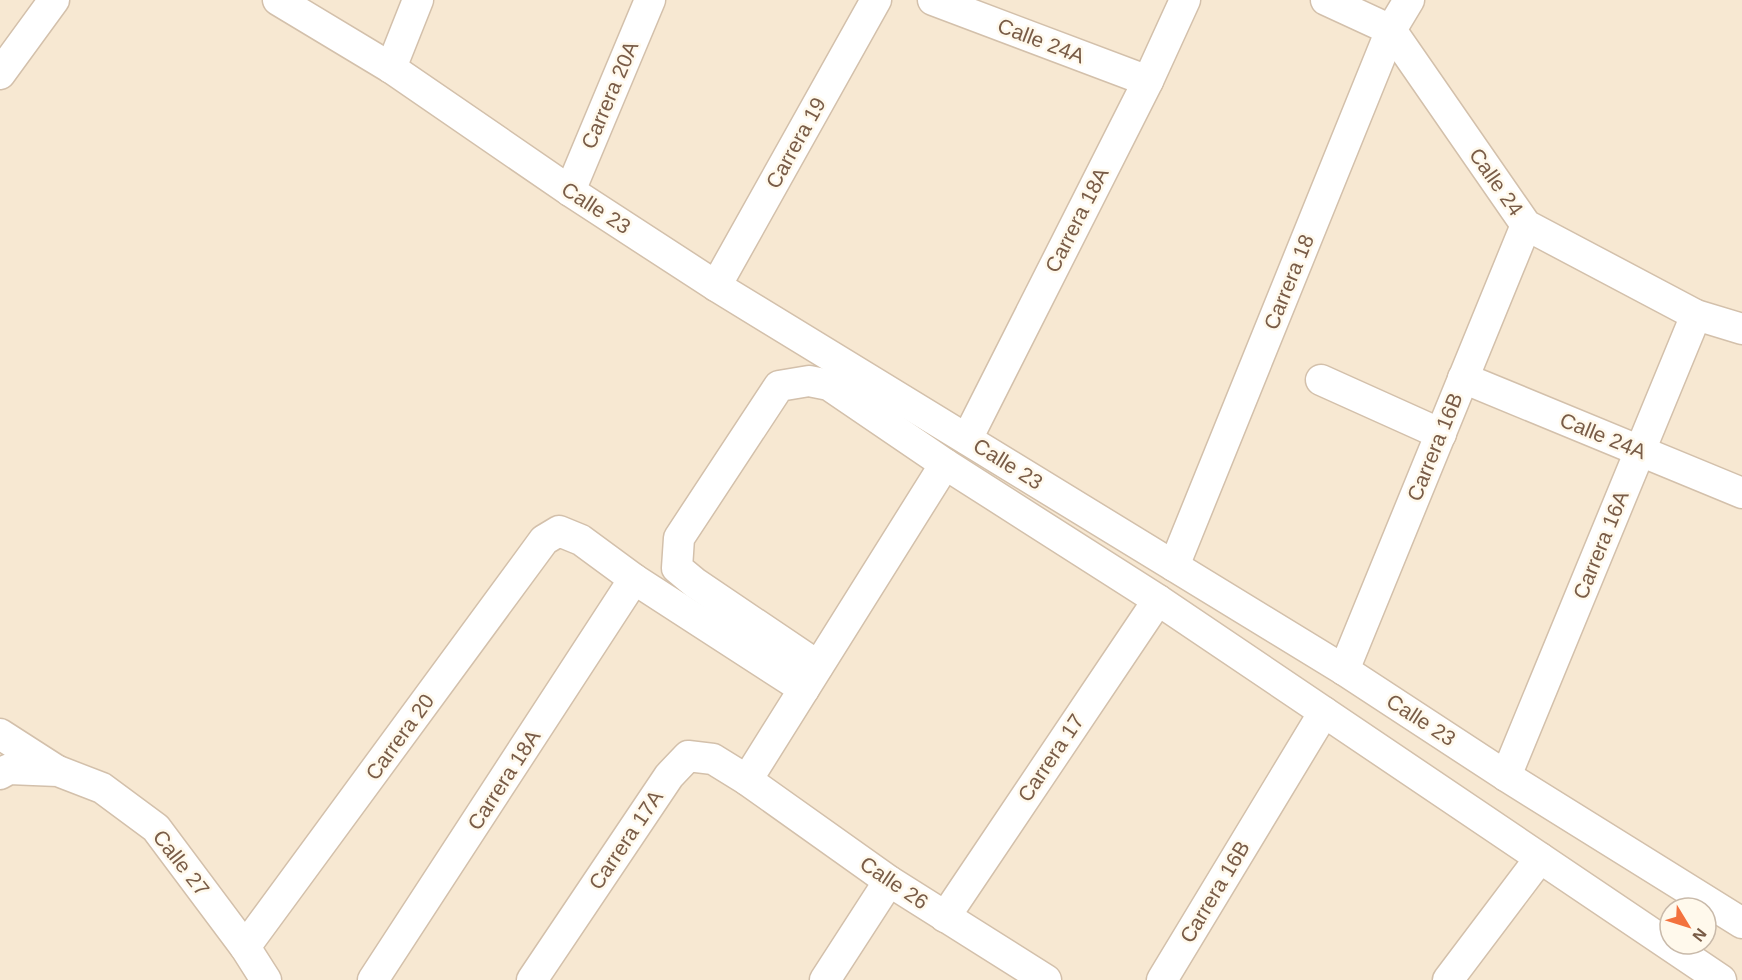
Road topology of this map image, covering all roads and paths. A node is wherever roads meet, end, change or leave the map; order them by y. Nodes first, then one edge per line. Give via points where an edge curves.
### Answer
1 (54, 0) edge
2 (278, 0) edge
3 (418, 0) edge
4 (650, 0) edge
5 (876, 0) edge
6 (933, 0) edge
7 (1185, 0) edge
8 (1326, 0) edge
9 (1409, 0) edge
10 (1391, 30) junction
11 (391, 68) junction
12 (0, 74) edge
13 (1148, 81) junction
14 (570, 191) junction
15 (1526, 225) junction
16 (716, 286) junction
17 (1696, 315) junction
18 (1742, 328) edge
19 (1463, 378) junction
20 (1321, 380) dead end
21 (1440, 434) junction
22 (967, 439) junction
23 (1640, 451) junction
24 (945, 464) junction
25 (1742, 493) edge
26 (1174, 566) junction
27 (634, 579) junction
28 (1158, 600) junction
29 (1344, 670) junction
30 (811, 678) junction
31 (1324, 712) junction
32 (0, 734) edge
33 (58, 771) junction
34 (0, 774) edge
35 (1506, 776) junction
36 (747, 780) junction
37 (1540, 858) junction
38 (889, 881) junction
39 (945, 916) junction
40 (1742, 923) edge
41 (245, 947) junction
42 (1717, 979) edge
43 (266, 980) edge
44 (374, 980) edge
45 (532, 980) edge
46 (825, 980) edge
47 (1046, 980) edge
48 (1162, 980) edge
49 (1448, 980) edge

1 - 12 street
2 - 11 street, Calle 23
3 - 11 street
4 - 14 street, Carrera 20A
5 - 16 street, Carrera 19
6 - 13 street, Calle 24A
7 - 13 street, Carrera 18A
8 - 10 street
9 - 10 street, Carrera 18
10 - 15 street, Calle 24
10 - 26 street, Carrera 18
11 - 14 street, Calle 23
13 - 22 street, Carrera 18A
14 - 16 street, Calle 23
15 - 17 street, Calle 24
15 - 19 street, Carrera 16B
16 - 22 street, Calle 23
17 - 18 street, Calle 24
17 - 23 street, Carrera 16A
19 - 21 street, Carrera 16B
19 - 23 street, Calle 24A
20 - 21 street
21 - 29 street, Carrera 16B
22 - 26 street, Calle 23
23 - 25 street, Calle 24A
23 - 35 street, Carrera 16A
24 - 28 street
24 - 30 street
24 - 30 street via 830,385 809,381 779,386 679,538 677,568
26 - 29 street, Calle 23
27 - 30 street
27 - 41 street, Carrera 20 via 581,540 559,531 544,540
27 - 44 street, Carrera 18A
28 - 31 street
28 - 39 street, Carrera 17
29 - 35 street, Calle 23
30 - 36 street
31 - 37 street
31 - 48 street, Carrera 16B
32 - 33 street
33 - 34 street, Calle 27 via 9,769
33 - 41 street, Calle 27 via 102,788 156,828
35 - 40 street, Calle 23
36 - 38 street, Calle 26
36 - 45 street, Carrera 17A via 713,759 688,756 669,776
37 - 42 street
37 - 49 street
38 - 39 street, Calle 26
38 - 46 street
39 - 47 street, Calle 26
41 - 43 street, Calle 27

